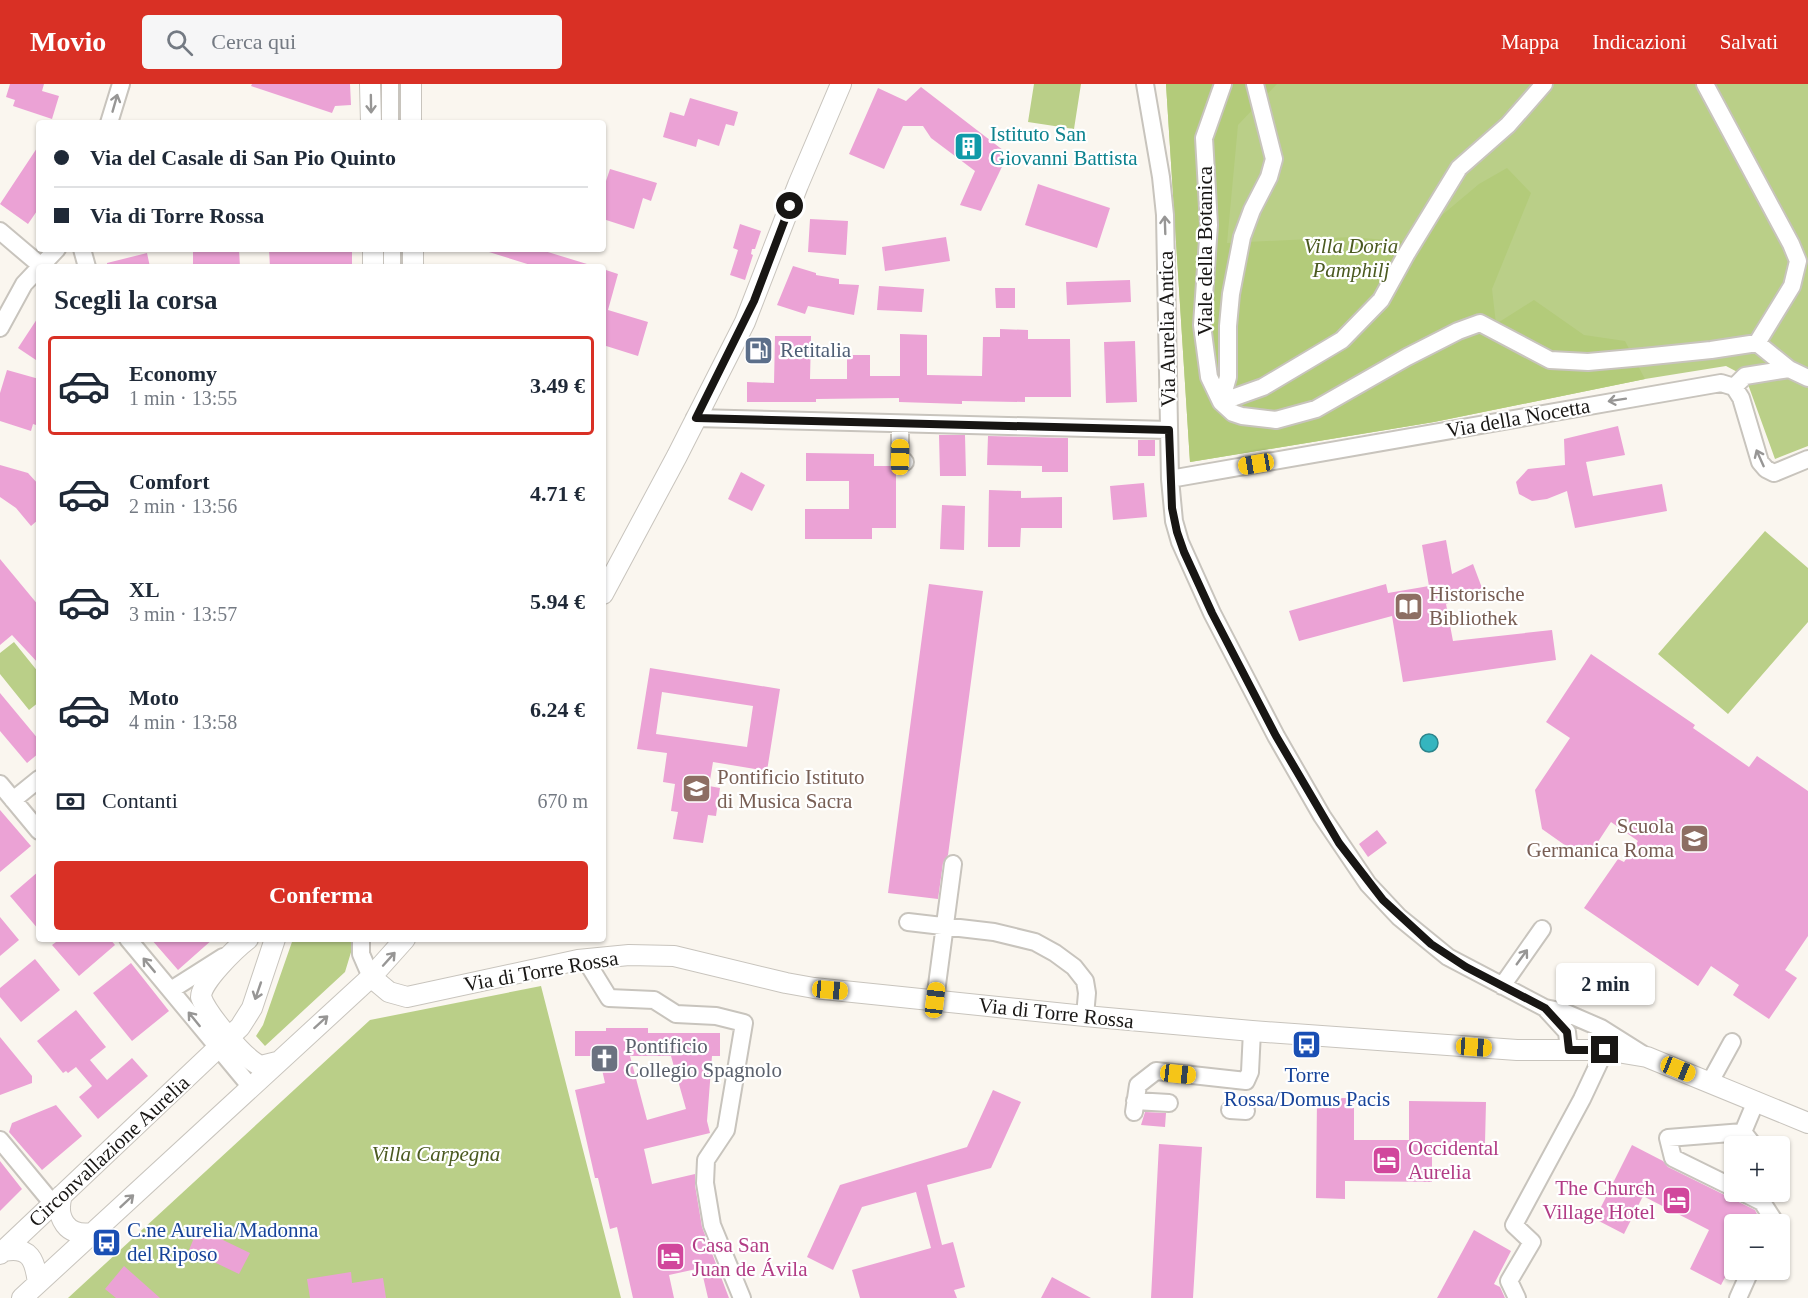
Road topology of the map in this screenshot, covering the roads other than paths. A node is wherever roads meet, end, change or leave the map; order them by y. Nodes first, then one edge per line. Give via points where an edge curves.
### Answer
1 (121, 84) edge
2 (370, 84) edge
3 (390, 84) edge
4 (411, 84) edge
5 (841, 84) edge
6 (1144, 84) edge
7 (1223, 84) edge
8 (1255, 84) edge
9 (1544, 84) edge
10 (1705, 84) edge
11 (110, 120) edge
12 (371, 120) edge
13 (390, 120) edge
14 (411, 120) edge
15 (0, 231) edge
16 (54, 252) edge
17 (39, 264) edge
18 (41, 264) edge
19 (36, 270) edge
20 (0, 328) edge
21 (1757, 342) junction
22 (1789, 369) junction
23 (1808, 378) edge
24 (1734, 387) junction
25 (1221, 402) junction
26 (696, 418) junction
27 (900, 423) junction
28 (1169, 430) junction
29 (1808, 459) edge
30 (905, 462) dead end
31 (1170, 479) junction
32 (606, 588) edge
33 (36, 781) edge
34 (0, 784) edge
35 (13, 800) junction
36 (36, 827) edge
37 (953, 864) dead end
38 (908, 922) dead end
39 (945, 927) junction
40 (1542, 929) dead end
41 (131, 942) edge
42 (244, 942) edge
43 (274, 942) edge
44 (361, 942) edge
45 (402, 942) edge
46 (232, 951) junction
47 (585, 959) junction
48 (371, 977) junction
49 (1502, 986) junction
50 (171, 990) junction
51 (935, 1000) junction
52 (1545, 1008) junction
53 (1085, 1016) junction
54 (1252, 1031) junction
55 (1732, 1042) dead end
56 (224, 1043) junction
57 (1569, 1050) junction
58 (1605, 1050) junction
59 (1647, 1057) junction
60 (277, 1062) junction
61 (1710, 1082) junction
62 (250, 1086) junction
63 (1756, 1101) junction
64 (1169, 1103) dead end
65 (1808, 1123) edge
66 (1743, 1132) junction
67 (1746, 1136) edge
68 (0, 1140) edge
69 (1724, 1183) edge
70 (57, 1199) junction
71 (92, 1233) junction
72 (2, 1252) edge
73 (1746, 1280) edge
74 (38, 1283) junction
75 (22, 1298) edge
76 (742, 1298) edge
77 (1517, 1298) edge
78 (1738, 1298) edge

11 -> 1 street
2 -> 12 main road
3 - 13 street
4 - 14 main road
5 - 26 main road via 754,301
28 -> 6 street, Via Aurelia Antica via 1165,215
7 - 25 street, Viale della Botanica via 1204,138 1209,225 1202,325 1211,384
8 - 25 street via 1274,159 1242,237 1231,294 1228,377
9 - 25 street via 1508,125 1459,168 1381,300 1342,340 1263,387
10 - 21 street via 1798,261 1792,286
15 - 17 street
16 - 18 street
19 - 20 street via 18,292
21 - 22 street
21 - 25 street via 1588,362 1550,360 1479,323 1407,357 1316,409 1276,420 1242,416
22 - 23 street
22 - 24 street via 1745,376
29 -> 24 street via 1774,473 1766,469 1760,462 1741,398
24 -> 31 street, Via della Nocetta via 1721,383 1586,405
26 - 27 street
26 - 32 main road
27 - 28 street
27 - 30 street via 900,457
28 - 31 street, Via Aurelia Antica
31 - 49 street, Via Aurelia Antica via 1177,532 1193,573 1276,736 1339,843 1368,884 1399,917 1448,957
33 - 35 street
34 - 35 street
35 - 36 street
37 - 39 street
38 - 39 street
39 - 51 street
39 - 53 street via 994,932 1035,942 1055,952 1085,981
49 -> 40 street
50 -> 41 street
42 - 46 main road
43 -> 56 main road, Circonvallazione Aurelia via 252,1008
44 - 48 street via 361,954
48 -> 45 main road
46 - 50 street
46 - 56 main road via 201,993
47 - 48 main road, Via di Torre Rossa via 407,997 389,992
47 - 51 main road, Via di Torre Rossa via 674,956 800,986
47 - 76 street via 609,998 654,1000 676,1014 716,1016 744,1023 726,1130 706,1160 705,1183 712,1225
60 -> 48 main road
49 - 52 street, Via Aurelia Antica
56 -> 50 street
51 - 53 main road, Via di Torre Rossa
52 - 57 street, Via Aurelia Antica via 1567,1032
52 - 59 street, Via Aurelia Antica via 1601,1028
53 - 54 main road, Via di Torre Rossa via 1170,1031
54 - 57 main road, Via di Torre Rossa via 1517,1050
54 - 64 street via 1246,1081 1156,1071 1137,1084 1135,1106
55 - 61 street
56 - 60 main road via 258,1065
56 - 62 street
56 - 70 main road, Circonvallazione Aurelia
57 - 58 main road, Via di Torre Rossa
58 - 59 main road, Via di Torre Rossa
58 - 77 street via 1514,1225 1532,1242 1509,1281
59 - 61 main road, Via Aurelia Antica
60 - 62 main road
61 - 63 main road, Via Aurelia Antica
71 -> 62 main road
63 - 65 main road, Via Aurelia Antica
63 - 66 street
66 - 67 street
66 - 69 street via 1668,1138 1673,1158
68 - 70 street
70 - 71 main road via 63,1222 76,1232
70 - 72 main road, Circonvallazione Aurelia
71 - 74 main road
72 - 74 main road via 19,1250 29,1254
73 - 78 street
74 - 75 main road

